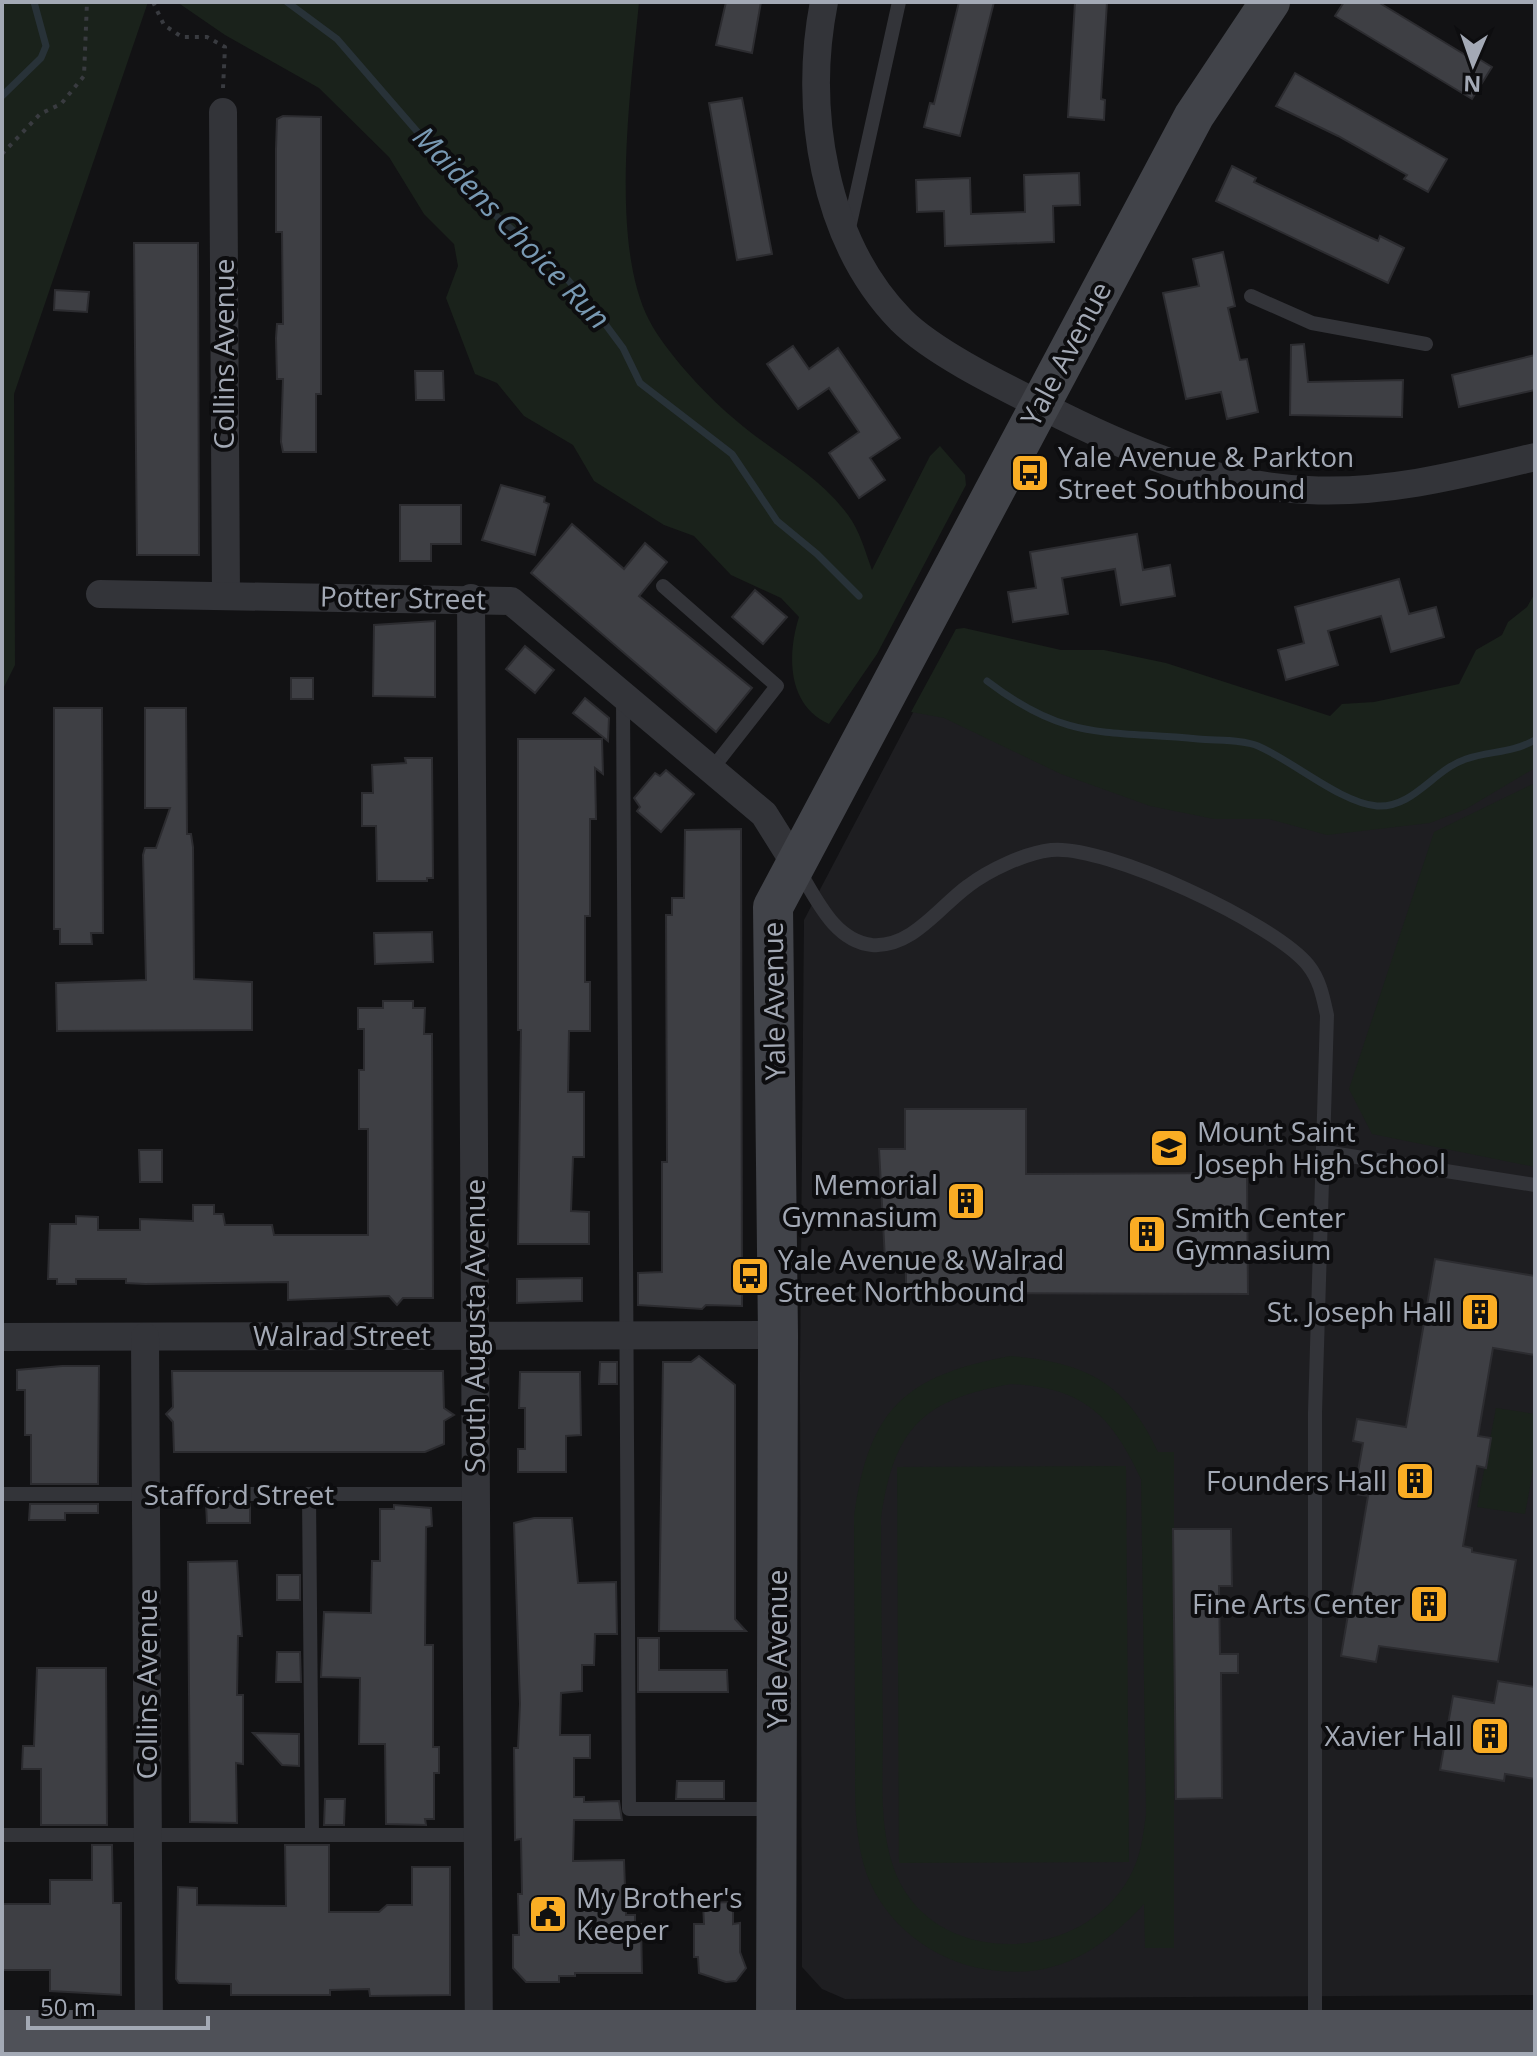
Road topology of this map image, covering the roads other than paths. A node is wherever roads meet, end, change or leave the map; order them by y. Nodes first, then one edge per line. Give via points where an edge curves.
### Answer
1 (824, 2) edge
2 (899, 2) edge
3 (1270, 2) edge
4 (223, 112) road end
5 (847, 236) junction
6 (1251, 296) dead end
7 (1426, 344) dead end
8 (1039, 405) junction
9 (1535, 457) edge
10 (663, 586) dead end
11 (100, 594) dead end
12 (226, 596) junction
13 (471, 598) junction
14 (623, 693) junction
15 (712, 769) junction
16 (794, 862) junction
17 (1325, 1152) junction
18 (1535, 1185) edge
19 (626, 1335) junction
20 (778, 1335) junction
21 (475, 1336) junction
22 (2, 1337) edge
23 (145, 1337) junction
24 (2, 1494) edge
25 (146, 1494) junction
26 (476, 1494) junction
27 (309, 1495) junction
28 (777, 1809) junction
29 (2, 1835) edge
30 (147, 1835) junction
31 (312, 1835) junction
32 (478, 1835) junction
33 (2, 2032) edge
34 (149, 2032) junction
35 (776, 2032) junction
36 (1315, 2032) junction
37 (1535, 2032) edge
38 (60, 2043) edge
39 (479, 2043) edge
40 (1123, 2043) edge

1 - 5 street via 818,31 820,140
2 - 5 lane
3 - 8 street, Yale Avenue via 1194,116
4 - 12 street, Collins Avenue
5 - 8 street via 874,288 902,322
6 - 7 lane via 1312,323
8 - 9 street via 1131,450 1199,474 1258,486 1323,490 1409,485
8 - 16 street, Yale Avenue
10 - 15 lane via 777,686
11 - 12 street, Potter Street
12 - 13 street, Potter Street
13 - 14 street, Potter Street via 511,601 524,609
13 - 21 street, South Augusta Avenue
14 - 15 street, Potter Street
14 - 19 lane
15 - 16 street, Potter Street via 764,814
16 - 17 lane via 826,915 850,938 872,945 891,943 919,929 969,885 1052,850 1121,863 1181,886 1277,939 1307,964 1322,988 1327,1015
16 - 20 street, Yale Avenue via 773,907
17 - 18 lane
17 - 36 lane via 1315,1413
19 - 20 street, Walrad Street
19 - 21 street, Walrad Street
19 - 28 lane via 629,1809
20 - 28 street, Yale Avenue
21 - 23 street, Walrad Street
21 - 26 street, South Augusta Avenue
22 - 23 street, Walrad Street
23 - 25 street, Collins Avenue
24 - 25 lane, Stafford Street
25 - 27 lane, Stafford Street
25 - 30 street, Collins Avenue
26 - 27 lane, Stafford Street
26 - 32 street, South Augusta Avenue
27 - 31 lane
28 - 35 street, Yale Avenue
29 - 30 lane
30 - 31 lane
30 - 34 street, Collins Avenue
31 - 32 lane
32 - 39 street, South Augusta Avenue
33 - 38 main road
34 - 38 main road
34 - 39 main road
35 - 39 main road
35 - 40 main road
36 - 37 main road
36 - 40 main road

